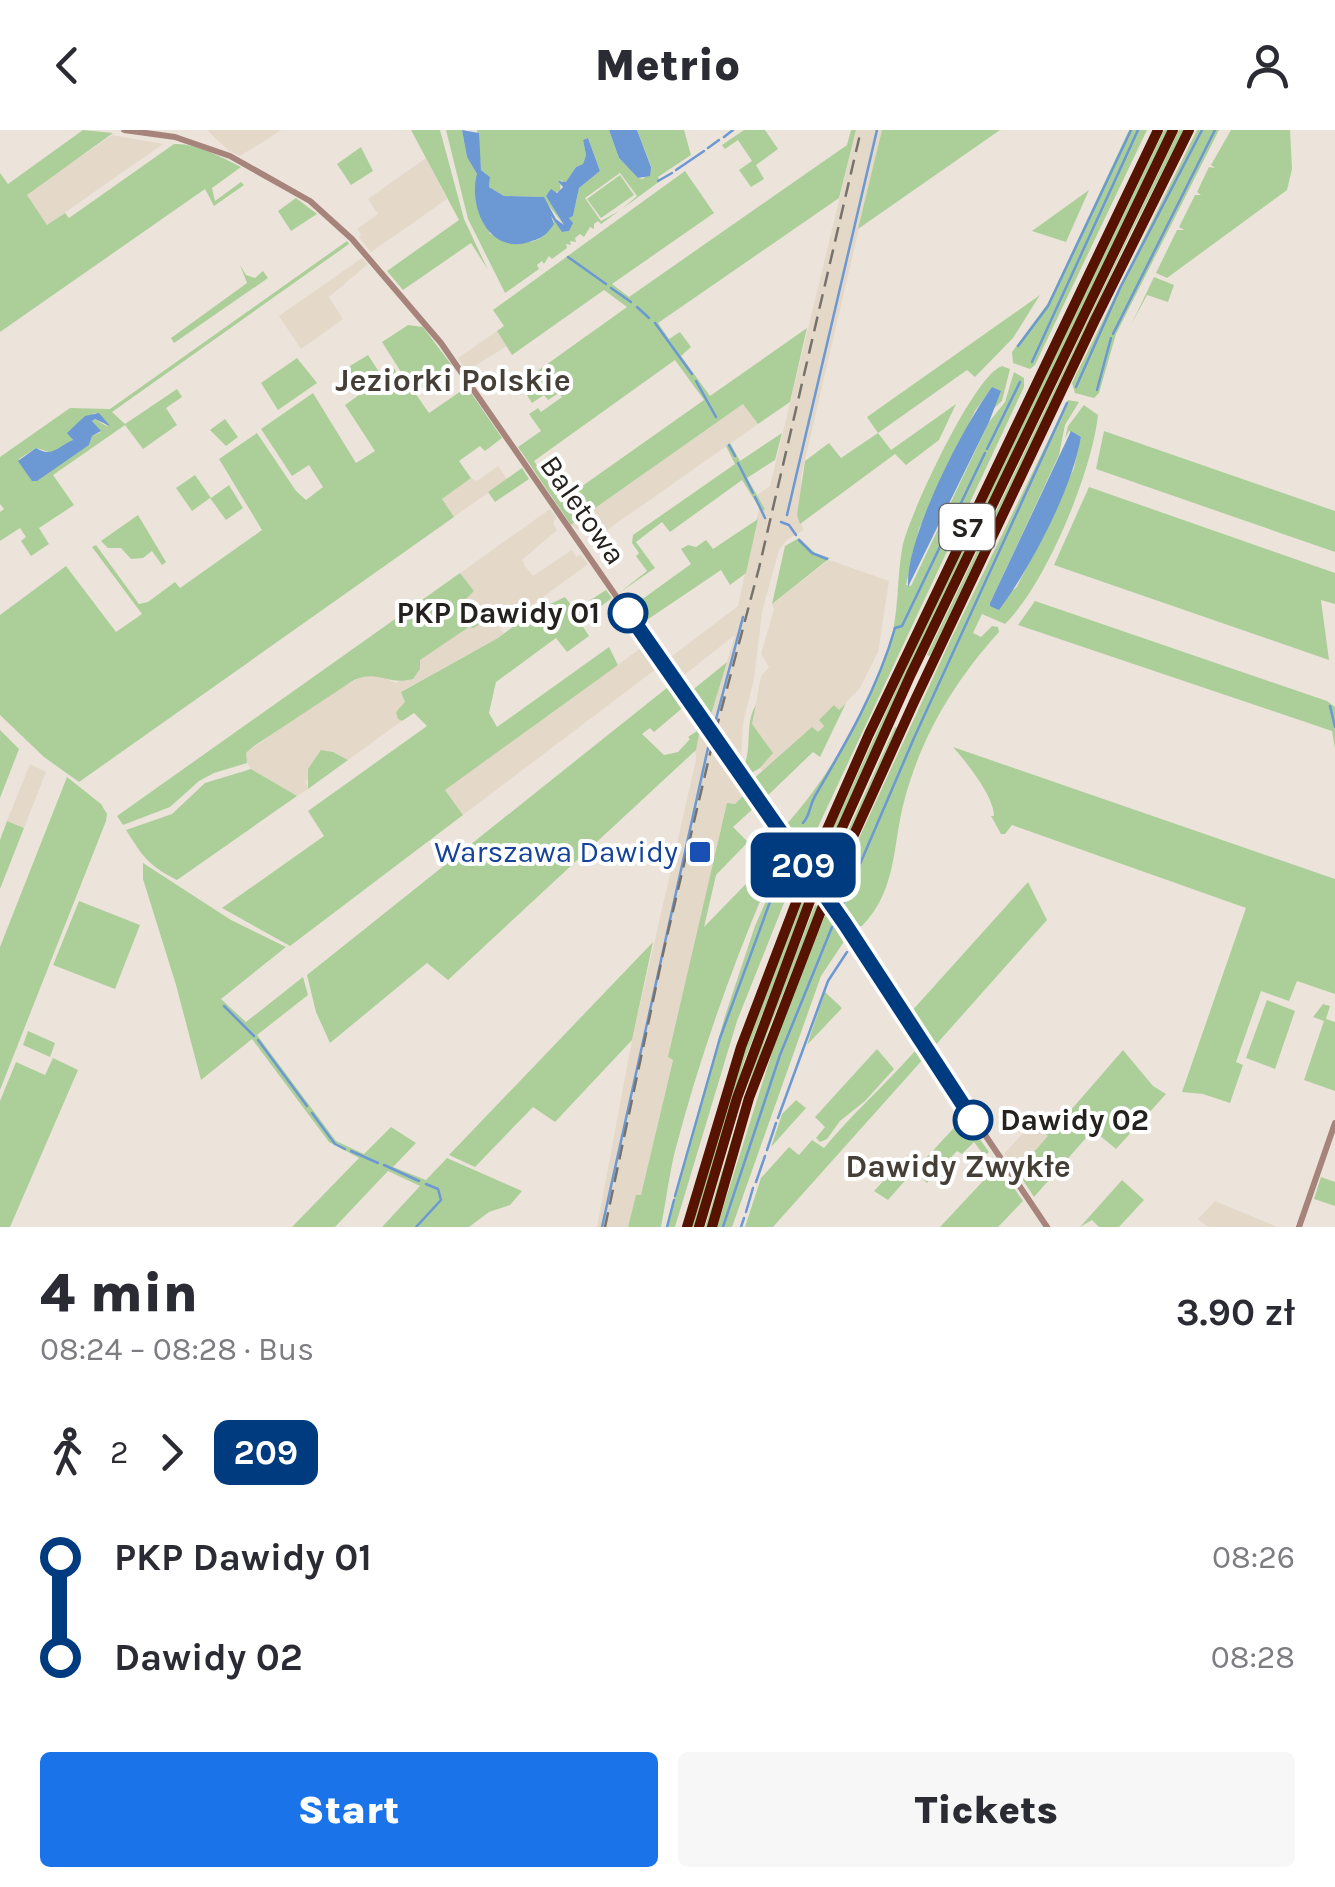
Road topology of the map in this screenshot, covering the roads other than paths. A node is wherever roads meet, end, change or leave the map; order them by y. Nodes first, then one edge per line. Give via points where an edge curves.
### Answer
1 (124, 130) edge
2 (1158, 130) edge
3 (1173, 130) edge
4 (1189, 130) edge
5 (940, 646) junction
6 (888, 726) junction
7 (1335, 1123) edge
8 (687, 1227) edge
9 (698, 1227) edge
10 (712, 1227) edge
11 (1047, 1227) edge
12 (1299, 1227) edge

1 - 11 street, Baletowa via 206,146 296,192 340,226 410,304 845,924
2 - 8 highway, S7 via 808,874 741,1047
3 - 6 highway
4 - 5 highway, S7
5 - 6 highway
5 - 10 highway, S7 via 777,1019
6 - 9 highway via 817,884 737,1098
7 - 12 street

